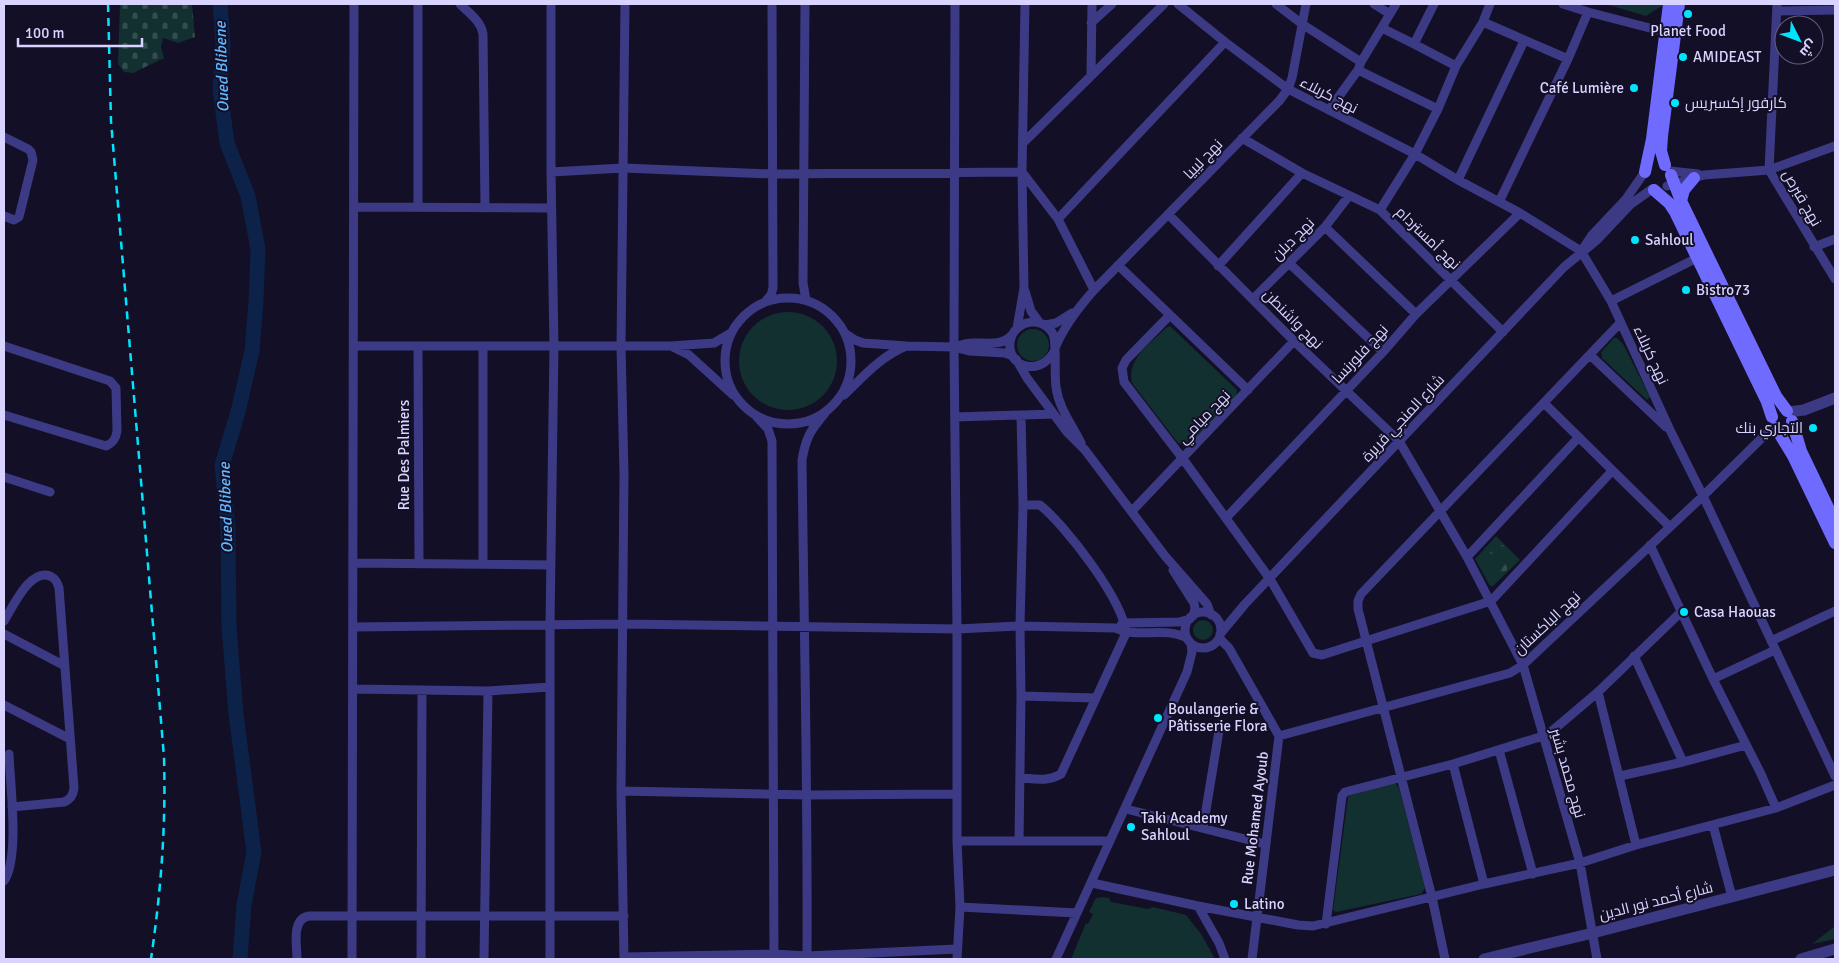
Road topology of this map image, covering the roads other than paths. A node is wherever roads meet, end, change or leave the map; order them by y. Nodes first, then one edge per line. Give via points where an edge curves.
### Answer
1 (354, 4) edge
2 (418, 4) edge
3 (460, 4) edge
4 (551, 4) edge
5 (625, 4) edge
6 (772, 4) edge
7 (805, 4) edge
8 (956, 4) edge
9 (1025, 4) edge
10 (1092, 4) edge
11 (1112, 4) edge
12 (1164, 4) edge
13 (1178, 4) edge
14 (1276, 4) edge
15 (1306, 4) edge
16 (1374, 4) edge
17 (1396, 4) edge
18 (1434, 4) edge
19 (1490, 4) edge
20 (1563, 4) edge
21 (1669, 4) edge
22 (1679, 4) edge
23 (1777, 8) edge
24 (1835, 10) edge
25 (1588, 12) junction
26 (1390, 14) junction
27 (1483, 22) junction
28 (1091, 23) junction
29 (1302, 24) junction
30 (1382, 28) junction
31 (1665, 32) junction
32 (1524, 41) junction
33 (1225, 42) junction
34 (1414, 44) junction
35 (1568, 59) junction
36 (1360, 66) junction
37 (1456, 66) junction
38 (1091, 75) junction
39 (1288, 89) junction
40 (1438, 108) junction
41 (1330, 110) junction
42 (4, 137) edge
43 (1242, 138) junction
44 (1023, 143) junction
45 (1835, 146) edge
46 (1415, 154) junction
47 (623, 168) junction
48 (1769, 170) junction
49 (551, 172) junction
50 (1022, 172) junction
51 (1645, 172) junction
52 (804, 173) junction
53 (1302, 173) junction
54 (772, 174) junction
55 (954, 174) junction
56 (1699, 176) junction
57 (1458, 180) junction
58 (1665, 180) junction
59 (1348, 196) junction
60 (1681, 201) junction
61 (1499, 202) junction
62 (418, 207) junction
63 (354, 208) junction
64 (485, 208) junction
65 (551, 208) junction
66 (1380, 210) junction
67 (1520, 213) junction
68 (1169, 215) junction
69 (4, 216) edge
70 (1058, 219) junction
71 (1325, 227) junction
72 (1835, 239) edge
73 (1814, 247) junction
74 (1581, 251) junction
75 (1697, 258) junction
76 (1289, 263) junction
77 (1118, 265) junction
78 (1218, 266) junction
79 (1835, 279) edge
80 (1450, 280) junction
81 (1024, 288) junction
82 (1094, 290) junction
83 (1254, 299) junction
84 (806, 300) junction
85 (1610, 301) junction
86 (765, 302) junction
87 (1076, 310) junction
88 (1170, 314) junction
89 (1416, 314) junction
90 (1620, 323) junction
91 (1042, 324) junction
92 (1014, 332) junction
93 (1502, 332) junction
94 (732, 333) junction
95 (846, 334) junction
96 (1294, 341) junction
97 (4, 346) edge
98 (354, 346) junction
99 (418, 346) junction
100 (483, 346) junction
101 (554, 346) junction
102 (621, 346) junction
103 (671, 346) junction
104 (907, 346) junction
105 (954, 347) junction
106 (1055, 350) junction
107 (1382, 352) junction
108 (1590, 355) junction
109 (1014, 358) junction
110 (1346, 389) junction
111 (1248, 390) junction
112 (1835, 398) edge
113 (737, 399) junction
114 (837, 402) junction
115 (1544, 403) junction
116 (825, 413) junction
117 (754, 414) junction
118 (1054, 414) junction
119 (4, 415) edge
120 (1020, 415) junction
121 (955, 416) junction
122 (1790, 416) junction
123 (1774, 424) junction
124 (1670, 430) junction
125 (1578, 438) junction
126 (1399, 441) junction
127 (1085, 450) junction
128 (1183, 459) junction
129 (1612, 471) junction
130 (4, 477) edge
131 (50, 492) dead end
132 (1703, 496) junction
133 (1023, 505) junction
134 (1132, 511) junction
135 (1441, 511) junction
136 (1226, 518) junction
137 (1835, 522) edge
138 (1670, 527) junction
139 (1835, 543) edge
140 (1650, 545) junction
141 (1165, 556) junction
142 (1467, 557) junction
143 (354, 563) junction
144 (419, 564) junction
145 (483, 564) junction
146 (551, 565) junction
147 (1270, 579) junction
148 (1491, 601) junction
149 (1245, 604) junction
150 (1835, 611) edge
151 (1681, 612) junction
152 (1213, 616) junction
153 (1191, 617) junction
154 (4, 621) edge
155 (624, 624) junction
156 (550, 625) junction
157 (773, 626) junction
158 (804, 626) junction
159 (1020, 626) junction
160 (353, 627) junction
161 (1125, 628) junction
162 (957, 629) junction
163 (4, 634) edge
164 (1220, 636) junction
165 (1366, 639) junction
166 (1189, 641) junction
167 (1773, 646) junction
168 (1206, 648) junction
169 (1634, 656) junction
170 (1523, 665) junction
171 (65, 666) junction
172 (1186, 672) junction
173 (1713, 679) junction
174 (550, 687) junction
175 (353, 689) junction
176 (422, 690) junction
177 (488, 691) junction
178 (1598, 692) junction
179 (1021, 696) junction
180 (1096, 698) junction
181 (4, 704) edge
182 (1382, 706) junction
183 (1220, 724) dead end
184 (1279, 736) junction
185 (1543, 736) junction
186 (70, 738) junction
187 (1746, 745) junction
188 (1499, 750) junction
189 (8, 754) dead end
190 (1683, 762) junction
191 (1453, 764) junction
192 (1401, 776) junction
193 (1620, 776) junction
194 (1835, 776) edge
195 (1020, 778) junction
196 (1835, 784) edge
197 (622, 791) junction
198 (773, 793) junction
199 (957, 794) junction
200 (808, 795) junction
201 (12, 807) junction
202 (1776, 808) junction
203 (1126, 809) junction
204 (1713, 826) junction
205 (1204, 828) junction
206 (957, 841) junction
207 (1019, 841) junction
208 (1110, 841) junction
209 (1265, 844) junction
210 (1636, 845) junction
211 (1580, 863) junction
212 (1835, 870) edge
213 (1533, 874) junction
214 (4, 881) edge
215 (1092, 883) junction
216 (1484, 884) junction
217 (1432, 897) junction
218 (1732, 897) junction
219 (1198, 906) junction
220 (960, 907) junction
221 (1077, 913) junction
222 (352, 916) junction
223 (421, 916) junction
224 (485, 916) junction
225 (550, 916) junction
226 (624, 916) junction
227 (1258, 918) junction
228 (1326, 924) junction
229 (1593, 933) junction
230 (1835, 948) edge
231 (957, 949) junction
232 (774, 957) edge
233 (624, 958) edge
234 (807, 958) edge
235 (298, 959) edge
236 (352, 959) edge
237 (421, 959) edge
238 (484, 959) edge
239 (550, 959) edge
240 (957, 959) edge
241 (1056, 959) edge
242 (1225, 959) edge
243 (1252, 959) edge
244 (1445, 959) edge
245 (1484, 959) edge
246 (1597, 959) edge
247 (1801, 959) edge

1 - 63 street
2 - 62 street
3 - 64 street via 478,21 483,34
4 - 49 street
5 - 47 street
6 - 54 street
7 - 52 street
8 - 55 street
9 - 44 street
10 - 28 street
11 - 28 street
12 - 38 street
13 - 33 street, نهج كربلاء
14 - 29 street
15 - 29 street, نهج ليبيا
16 - 26 street
17 - 26 street
18 - 34 street
19 - 27 street
20 - 25 street
21 - 31 main road
22 - 58 main road via 1662,136
23 - 24 street
23 - 48 street, نهج قبرص
25 - 31 street
25 - 35 street
26 - 30 street
27 - 32 street
27 - 37 street
28 - 38 street
29 - 36 street
29 - 39 street, نهج ليبيا
30 - 34 street
30 - 36 street
31 - 51 main road
32 - 35 street
32 - 57 street
33 - 39 street, نهج كربلاء
33 - 70 street
34 - 37 street
35 - 61 street
36 - 40 street
36 - 41 street
37 - 40 street
38 - 44 street
39 - 41 street, نهج كربلاء
39 - 43 street, نهج ليبيا
40 - 46 street
41 - 46 street, نهج كربلاء
42 - 69 street via 28,149 33,160 19,217 14,220
43 - 53 street, نهج أمستردام
43 - 68 street, نهج ليبيا
44 - 50 street
45 - 48 street
46 - 57 street, نهج كربلاء
46 - 66 street
47 - 49 street
47 - 54 street
47 - 102 street
48 - 56 street
48 - 73 street, نهج قبرص
49 - 65 street
50 - 55 street
50 - 70 street
50 - 81 street
51 - 58 main road via 1645,181
51 - 58 main road via 1654,164
51 - 74 street, شارع المنجي قريرة
52 - 54 street
52 - 55 street
52 - 84 street via 803,283
53 - 59 street, نهج أمستردام
53 - 78 street
54 - 86 street via 773,288
55 - 105 street
56 - 58 street, شارع المنجي قريرة
56 - 58 street
56 - 60 main road via 1684,190
57 - 61 street, نهج كربلاء
58 - 60 main road
58 - 74 street, شارع المنجي قريرة via 1631,204
58 - 75 main road via 1669,203
59 - 66 street, نهج أمستردام
59 - 71 street, نهج دبلن
60 - 122 main road via 1776,396
61 - 67 street, نهج كربلاء
62 - 63 street
62 - 64 street
63 - 98 street
64 - 65 street
65 - 101 street
66 - 80 street, نهج أمستردام
67 - 74 street, نهج كربلاء
67 - 80 street, نهج فلورنسا
68 - 77 street, نهج ليبيا
68 - 78 street, نهج واشنطن
70 - 82 street
71 - 76 street, نهج دبلن
71 - 89 street
72 - 73 street
73 - 79 street, نهج قبرص
74 - 85 street, نهج كربلاء
74 - 93 street, شارع المنجي قريرة
75 - 85 street
75 - 123 main road via 1767,402
76 - 83 street, نهج دبلن
76 - 107 street
77 - 82 street, نهج ليبيا
77 - 88 street
78 - 83 street, نهج واشنطن
80 - 89 street, نهج فلورنسا
80 - 93 street, نهج أمستردام
81 - 91 street via 1031,311
81 - 92 street
82 - 87 street, نهج ليبيا
83 - 96 street, نهج واشنطن
84 - 86 street via 778,298
84 - 95 street via 830,312
85 - 90 street, نهج كربلاء
86 - 94 street via 740,320
87 - 91 street, نهج ليبيا via 1056,323
87 - 106 street, نهج ليبيا
88 - 111 street
88 - 128 street via 1126,360 1122,375
89 - 107 street, نهج فلورنسا
90 - 108 street
90 - 124 street, نهج كربلاء
91 - 92 street via 1027,322
91 - 106 street via 1054,335
92 - 105 street via 1001,343 969,343
92 - 109 street via 1010,342
93 - 126 street, شارع المنجي قريرة
94 - 103 street via 714,343
94 - 113 street via 726,349 725,367
95 - 104 street via 863,343
95 - 114 street via 852,362 848,383
96 - 110 street, نهج واشنطن
96 - 111 street, نهج ميامي
97 - 119 street via 114,384 116,438 106,446
98 - 99 street
98 - 143 street
99 - 100 street
99 - 144 street, Rue Des Palmiers
100 - 101 street
100 - 145 street
101 - 102 street
101 - 146 street
102 - 103 street
102 - 155 street
103 - 113 street via 690,355
104 - 105 street
104 - 114 street via 881,360
105 - 109 street via 969,351 1005,352
105 - 121 street
106 - 109 street via 1044,364 1037,367 1022,364
106 - 127 street via 1058,399
107 - 110 street, نهج فلورنسا
108 - 115 street
108 - 124 street
109 - 118 street
110 - 126 street, نهج واشنطن
110 - 136 street, نهج فلورنسا
111 - 128 street, نهج ميامي
112 - 122 street
113 - 117 street
114 - 116 street
115 - 125 street
115 - 135 street
116 - 117 street via 797,424 774,423
116 - 158 street via 805,441 802,460
117 - 157 street via 768,429 772,441
118 - 120 street
118 - 127 street
120 - 121 street
120 - 133 street
121 - 162 street
122 - 123 main road via 1780,410
122 - 123 main road via 1790,427 1785,430
122 - 137 main road via 1801,451
123 - 132 street, نهج الباكستان
123 - 139 main road via 1794,456
124 - 132 street, نهج كربلاء
125 - 129 street
125 - 142 street
126 - 135 street, نهج واشنطن
126 - 147 street, شارع المنجي قريرة
127 - 134 street
128 - 134 street, نهج ميامي
128 - 136 street
129 - 138 street
129 - 148 street
130 - 131 street
132 - 138 street, نهج الباكستان
132 - 167 street, نهج كربلاء
133 - 159 street
133 - 161 street via 1040,505 1078,546 1102,580
134 - 141 street
135 - 142 street, نهج محمد بشير
135 - 165 street via 1361,594 1358,609
136 - 147 street
138 - 140 street, نهج الباكستان
140 - 151 street
140 - 170 street, نهج الباكستان
141 - 152 street via 1207,604
141 - 153 street via 1194,603
142 - 148 street, نهج محمد بشير
143 - 144 street
143 - 160 street
144 - 145 street
145 - 146 street
146 - 156 street
147 - 149 street, شارع المنجي قريرة
147 - 165 street via 1313,653 1322,655
148 - 165 street
148 - 170 street, نهج محمد بشير
149 - 152 street, شارع المنجي قريرة via 1226,616
149 - 164 street, شارع المنجي قريرة
150 - 167 street
151 - 169 street
151 - 173 street
152 - 153 street via 1202,613
152 - 164 street via 1220,625
153 - 161 street via 1179,622
153 - 166 street via 1185,628
154 - 171 street via 34,577 52,577 59,588
155 - 156 street
155 - 157 street
155 - 197 street
156 - 160 street
156 - 174 street
157 - 158 street
157 - 198 street
158 - 162 street
158 - 200 street
159 - 161 street
159 - 162 street
159 - 179 street
160 - 175 street
161 - 166 street via 1180,634
161 - 180 street
162 - 199 street
163 - 171 street
164 - 168 street
164 - 184 street, Rue Mohamed Ayoub via 1230,648
165 - 182 street
166 - 168 street
166 - 172 street via 1192,652
167 - 173 street
167 - 194 street, نهج كربلاء
168 - 172 street
169 - 178 street
169 - 190 street
170 - 182 street, نهج الباكستان via 1510,673
170 - 185 street, نهج محمد بشير
171 - 186 street
172 - 203 street
173 - 187 street
174 - 177 street
174 - 225 street
175 - 176 street
175 - 222 street
176 - 177 street
176 - 223 street
177 - 224 street
178 - 185 street
178 - 193 street
179 - 180 street
179 - 195 street
180 - 195 street via 1061,774 1043,780
181 - 186 street
182 - 184 street, نهج الباكستان
182 - 192 street
183 - 205 street
184 - 209 street, Rue Mohamed Ayoub
185 - 188 street
185 - 211 street, نهج محمد بشير
186 - 201 street via 74,788 69,800
187 - 190 street
187 - 202 street
188 - 191 street
188 - 213 street
189 - 201 street
190 - 193 street
191 - 192 street
191 - 216 street
192 - 217 street
192 - 228 street via 1347,790 1343,794
193 - 210 street
195 - 207 street
196 - 202 street
197 - 198 street
197 - 226 street
198 - 200 street
198 - 232 street
199 - 200 street
199 - 206 street
200 - 234 street
201 - 214 street via 13,846
202 - 204 street
203 - 205 street
203 - 208 street
204 - 210 street
204 - 218 street
205 - 209 street
206 - 207 street
206 - 220 street
207 - 208 street
208 - 215 street
209 - 227 street, Rue Mohamed Ayoub
210 - 211 street
211 - 213 street
211 - 229 street, نهج محمد بشير
212 - 218 street, شارع أحمد نور الدين
213 - 216 street
215 - 219 street
215 - 221 street
216 - 217 street
217 - 228 street
217 - 244 street
218 - 229 street, شارع أحمد نور الدين
219 - 227 street
219 - 242 street
220 - 221 street
220 - 231 street
221 - 241 street
222 - 223 street
222 - 235 street via 302,918 297,924
222 - 236 street
223 - 224 street
223 - 237 street
224 - 225 street
224 - 238 street
225 - 226 street
225 - 239 street
226 - 233 street
227 - 228 street via 1298,925
227 - 243 street, Rue Mohamed Ayoub
229 - 245 street, شارع أحمد نور الدين
229 - 246 street, نهج محمد بشير
230 - 247 street
231 - 234 street
231 - 240 street
232 - 233 street
232 - 234 street

